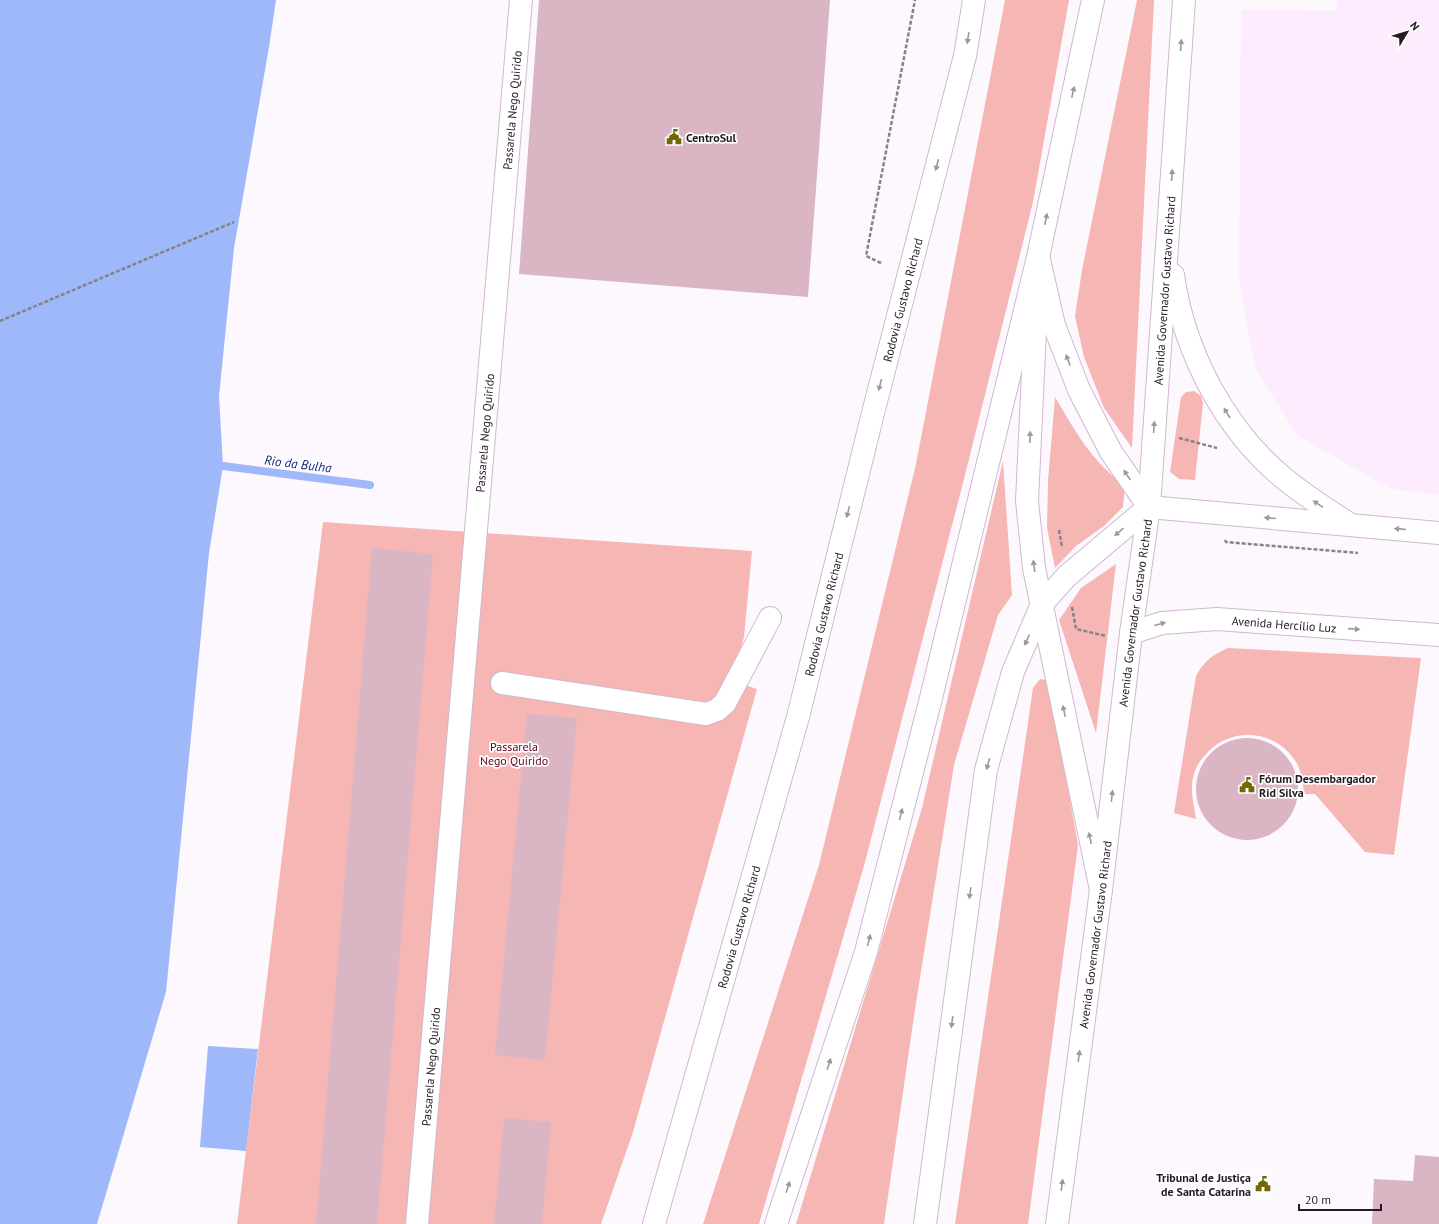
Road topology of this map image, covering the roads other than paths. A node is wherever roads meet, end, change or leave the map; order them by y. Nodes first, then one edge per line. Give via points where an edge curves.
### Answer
1 (521, 0) edge
2 (974, 0) edge
3 (1093, 0) edge
4 (1184, 0) edge
5 (1168, 242) junction
6 (1038, 257) junction
7 (1149, 507) junction
8 (1351, 525) junction
9 (1439, 533) edge
10 (1042, 604) junction
11 (770, 618) dead end
12 (1439, 635) edge
13 (1130, 638) junction
14 (502, 683) dead end
15 (1101, 890) junction
16 (417, 1224) edge
17 (654, 1224) edge
18 (776, 1224) edge
19 (924, 1224) edge
20 (1057, 1224) edge

1 - 16 main road, Passarela Nego Quirido
2 -> 17 main road, Rodovia Gustavo Richard via 965,56 798,717
6 -> 3 main road
5 -> 4 main road, Avenida Governador Gustavo Richard
7 -> 5 main road, Avenida Governador Gustavo Richard
8 -> 5 main road via 1285,480 1231,421 1206,380 1187,336 1175,290
7 -> 6 main road via 1111,452 1079,390 1054,325
10 -> 6 main road via 1034,568 1027,501
18 -> 6 main road via 866,952 930,702
8 -> 7 main road
7 -> 10 main road via 1067,576
7 - 13 main road, Avenida Governador Gustavo Richard
9 -> 8 main road
15 -> 10 main road
10 -> 19 main road via 1014,672 986,770
11 - 14 main road via 725,703 717,710 706,714
13 -> 12 main road, Avenida Hercílio Luz via 1162,623 1217,619
15 -> 13 main road, Avenida Governador Gustavo Richard
20 -> 15 main road, Avenida Governador Gustavo Richard

